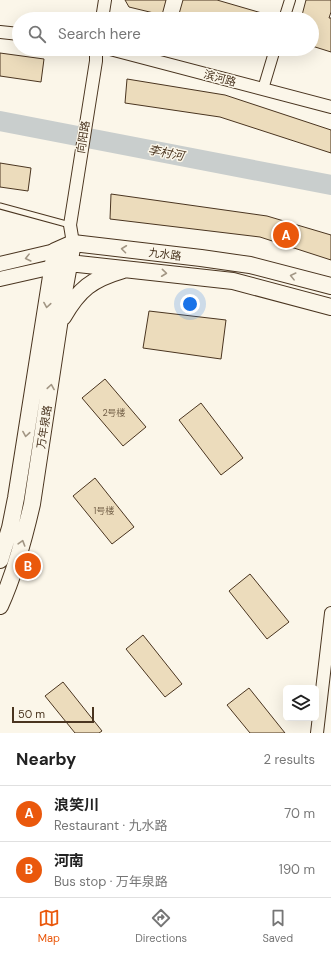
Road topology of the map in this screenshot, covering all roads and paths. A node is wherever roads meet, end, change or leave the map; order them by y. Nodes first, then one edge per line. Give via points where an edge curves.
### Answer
1 (105, 0) edge
2 (290, 0) edge
3 (103, 12) edge
4 (286, 12) edge
5 (0, 32) edge
6 (12, 33) edge
7 (96, 56) edge
8 (137, 56) edge
9 (273, 56) edge
10 (263, 89) junction
11 (331, 107) edge
12 (0, 206) edge
13 (70, 225) junction
14 (73, 243) junction
15 (55, 251) junction
16 (70, 263) junction
17 (0, 264) edge
18 (53, 267) junction
19 (127, 269) junction
20 (0, 279) edge
21 (331, 286) edge
22 (331, 307) edge
23 (60, 322) junction
24 (0, 560) edge
25 (0, 606) edge
26 (331, 613) edge
27 (318, 733) edge

1 - 3 street
2 - 4 street
5 - 6 street
7 - 13 street, 向阳路
8 - 10 street, 滨河路
9 - 10 street
10 - 11 street, 滨河路
12 - 13 lane
13 - 14 street, 向阳路
13 - 15 street, 向阳路
14 - 15 main road
14 - 16 main road, 万年泉路
21 -> 14 main road, 九水路 via 250,265
15 -> 17 main road
15 - 18 main road, 万年泉路
16 - 18 main road, 九水路
16 - 19 main road, 九水路
16 - 23 main road, 万年泉路
18 - 20 main road, 九水路
18 -> 24 main road, 万年泉路 via 16,498
19 -> 22 main road, 九水路 via 233,281
19 - 23 main road via 108,274 87,286 72,302
25 -> 23 main road, 万年泉路 via 12,578 32,504
26 - 27 street

